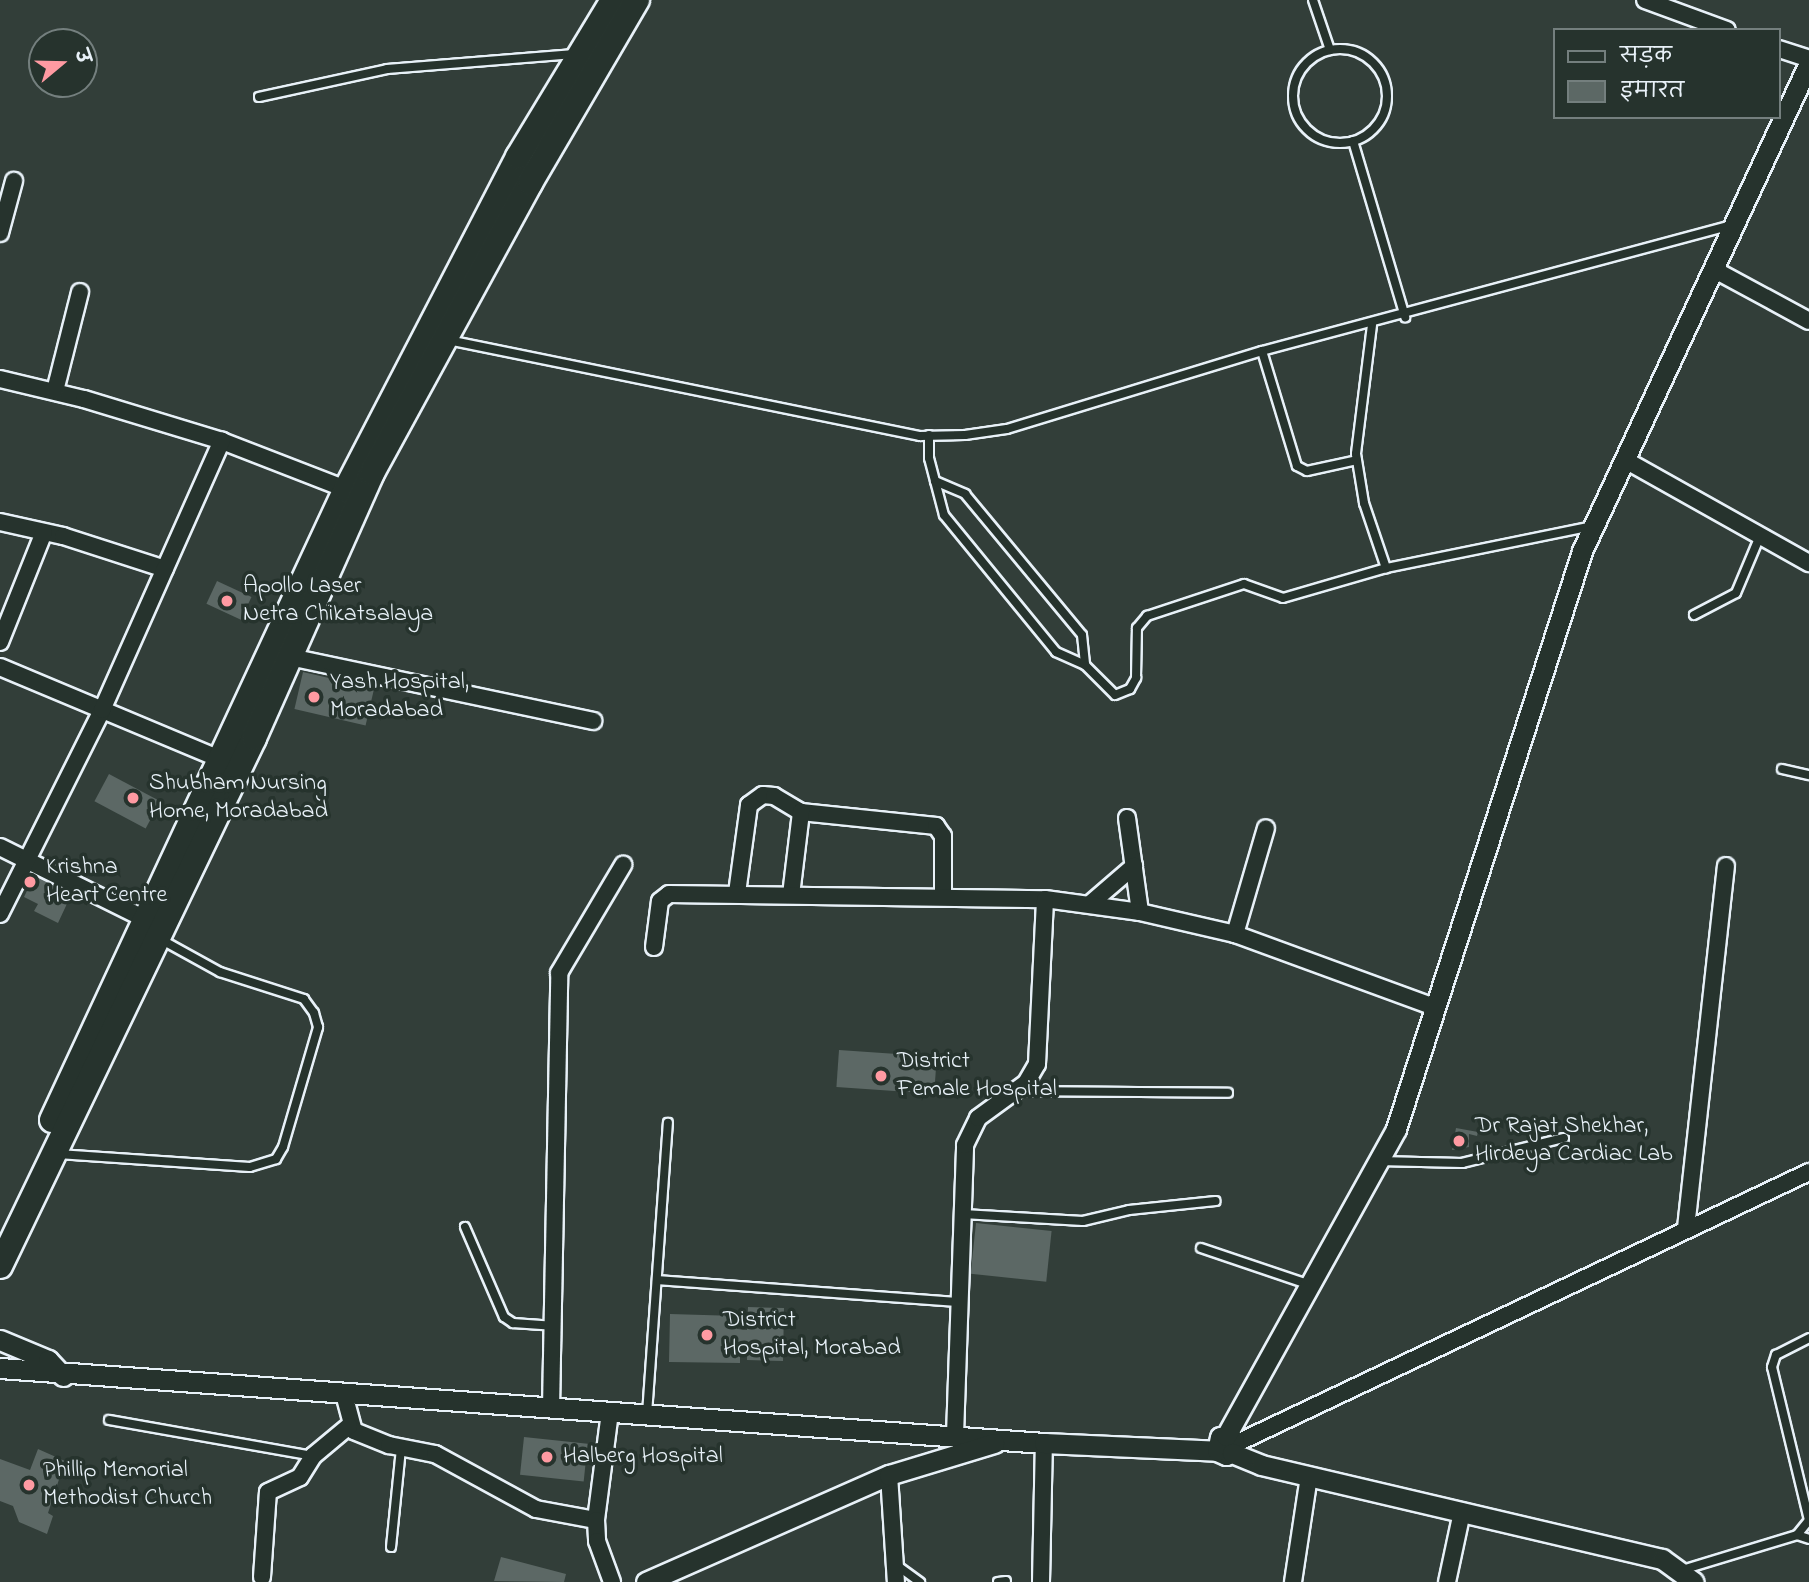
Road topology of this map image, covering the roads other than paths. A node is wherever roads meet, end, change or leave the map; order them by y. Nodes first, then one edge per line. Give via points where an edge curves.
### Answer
1 (637, 0) edge
2 (1313, 0) edge
3 (1645, 0) edge
4 (610, 2) edge
5 (1722, 28) edge
6 (1330, 50) junction
7 (1781, 50) edge
8 (580, 54) junction
9 (1809, 61) edge
10 (259, 97) dead end
11 (1353, 141) junction
12 (14, 181) dead end
13 (1734, 225) junction
14 (0, 233) edge
15 (1713, 269) junction
16 (80, 292) dead end
17 (1405, 317) junction
18 (1809, 321) edge
19 (1372, 325) junction
20 (445, 339) junction
21 (1262, 351) junction
22 (0, 379) edge
23 (55, 391) junction
24 (929, 435) junction
25 (222, 441) junction
26 (1357, 460) junction
27 (1627, 461) junction
28 (936, 481) junction
29 (346, 489) junction
30 (0, 522) edge
31 (1595, 525) junction
32 (44, 532) junction
33 (1760, 536) junction
34 (1809, 563) edge
35 (1386, 568) junction
36 (165, 569) junction
37 (1694, 615) dead end
38 (0, 642) edge
39 (290, 657) junction
40 (1085, 665) junction
41 (0, 667) edge
42 (102, 710) junction
43 (593, 721) dead end
44 (220, 759) junction
45 (1782, 769) dead end
46 (1809, 775) edge
47 (800, 812) junction
48 (1127, 818) dead end
49 (1266, 828) dead end
50 (0, 848) edge
51 (26, 862) junction
52 (623, 864) dead end
53 (1134, 866) junction
54 (1726, 866) dead end
55 (737, 893) junction
56 (791, 895) junction
57 (943, 895) junction
58 (1045, 899) junction
59 (1091, 903) junction
60 (1140, 912) junction
61 (0, 914) edge
62 (151, 928) junction
63 (1235, 934) junction
64 (654, 947) dead end
65 (1435, 1007) junction
66 (1016, 1091) junction
67 (1228, 1093) dead end
68 (667, 1123) dead end
69 (1564, 1138) dead end
70 (54, 1154) junction
71 (1379, 1161) junction
72 (1809, 1172) edge
73 (1216, 1201) dead end
74 (963, 1214) junction
75 (465, 1227) dead end
76 (1686, 1228) junction
77 (0, 1231) edge
78 (1200, 1248) dead end
79 (0, 1266) edge
80 (657, 1280) junction
81 (1310, 1285) junction
82 (960, 1302) junction
83 (552, 1325) junction
84 (1809, 1338) edge
85 (0, 1340) edge
86 (0, 1368) edge
87 (63, 1376) junction
88 (344, 1394) junction
89 (551, 1408) junction
90 (610, 1412) junction
91 (647, 1415) junction
92 (110, 1420) dead end
93 (349, 1426) junction
94 (955, 1435) junction
95 (1005, 1440) junction
96 (1044, 1443) junction
97 (1228, 1446) junction
98 (401, 1448) junction
99 (313, 1456) junction
100 (889, 1475) junction
101 (1309, 1476) junction
102 (1462, 1512) junction
103 (596, 1520) junction
104 (1797, 1535) junction
105 (1809, 1539) edge
106 (391, 1547) dead end
107 (895, 1564) junction
108 (1688, 1576) edge
109 (262, 1577) dead end
110 (1006, 1581) edge
111 (612, 1582) edge
112 (646, 1582) edge
113 (896, 1582) edge
114 (920, 1582) edge
115 (998, 1582) edge
116 (1041, 1582) edge
117 (1293, 1582) edge
118 (1447, 1582) edge

1 - 20 main road
2 - 6 lane
3 - 5 street
4 - 8 main road
6 - 11 lane via 1366,56 1384,80 1385,110 1367,135
6 - 11 lane via 1307,61 1298,74 1294,105 1309,132 1338,143
7 - 9 street
8 - 10 lane via 387,69
8 - 29 main road via 518,157
9 - 13 street
11 - 17 lane
12 - 14 street
13 - 15 street
13 - 17 lane
15 - 18 street
15 - 27 street
16 - 23 street
17 - 19 lane
19 - 21 lane
19 - 26 lane via 1358,414
20 - 24 lane
20 - 39 main road via 372,473
21 - 24 lane via 1007,429
21 - 26 lane via 1297,466 1307,471
22 - 23 street
23 - 25 street
24 - 28 lane
25 - 29 street
25 - 36 street
26 - 35 lane via 1375,545
27 - 31 street
27 - 33 street
28 - 40 lane via 942,510 952,525 1056,652
28 - 40 lane via 965,494 1082,635
29 - 44 main road
30 - 32 street
31 - 35 lane
31 - 65 street via 1582,551
32 - 36 street
32 - 38 street
33 - 34 street
33 - 37 lane via 1736,593
35 - 40 lane via 1283,598 1244,584 1147,616 1137,628 1136,678 1122,694 1109,694
36 - 42 street
39 - 43 street
39 - 62 main road
41 - 42 street
42 - 44 street
42 - 51 street
44 - 62 main road
45 - 46 lane
47 - 55 street via 774,796 763,795 749,805
47 - 56 street
47 - 57 street via 936,826 943,836
48 - 53 street
49 - 63 street
50 - 51 street
51 - 61 street
51 - 62 street
52 - 83 street via 559,973
53 - 59 street
53 - 60 street
54 - 76 street
55 - 56 street
55 - 64 street via 663,897
56 - 57 street
57 - 58 street
58 - 59 street
58 - 66 street via 1037,1064 1033,1075
59 - 60 street
60 - 63 street
62 - 70 main road
62 - 70 lane via 220,972 304,999 314,1013 318,1027 283,1147 276,1158 250,1167
62 - 77 main road
63 - 65 street
65 - 71 street via 1396,1129
66 - 67 lane
66 - 74 street via 970,1129
68 - 80 lane
69 - 71 lane via 1462,1163
70 - 79 main road
71 - 81 street
72 - 76 street
73 - 74 lane via 1129,1210 1083,1221
74 - 82 street
75 - 83 lane via 505,1317 513,1323
76 - 97 street
78 - 81 lane
80 - 82 lane
80 - 91 lane
81 - 97 street
82 - 94 street
83 - 89 street
84 - 104 lane via 1785,1348 1772,1367 1808,1508 1809,1520
85 - 87 street via 48,1360
86 - 87 street
87 - 88 street
88 - 89 street
88 - 93 street
89 - 90 street
90 - 91 street
90 - 103 street
91 - 94 street
92 - 99 lane
93 - 98 street
93 - 99 street
94 - 95 street
95 - 96 street
95 - 100 street
96 - 97 street
96 - 116 street
97 - 101 street via 1261,1465
98 - 103 street via 435,1454 536,1509
98 - 106 lane
99 - 109 street via 300,1477 268,1492
100 - 107 street
100 - 112 street
101 - 102 street
101 - 117 street
102 - 108 street via 1662,1559
102 - 118 street
103 - 111 street via 597,1541
104 - 105 lane
104 - 108 lane
107 - 113 street
107 - 114 lane
110 - 115 lane

